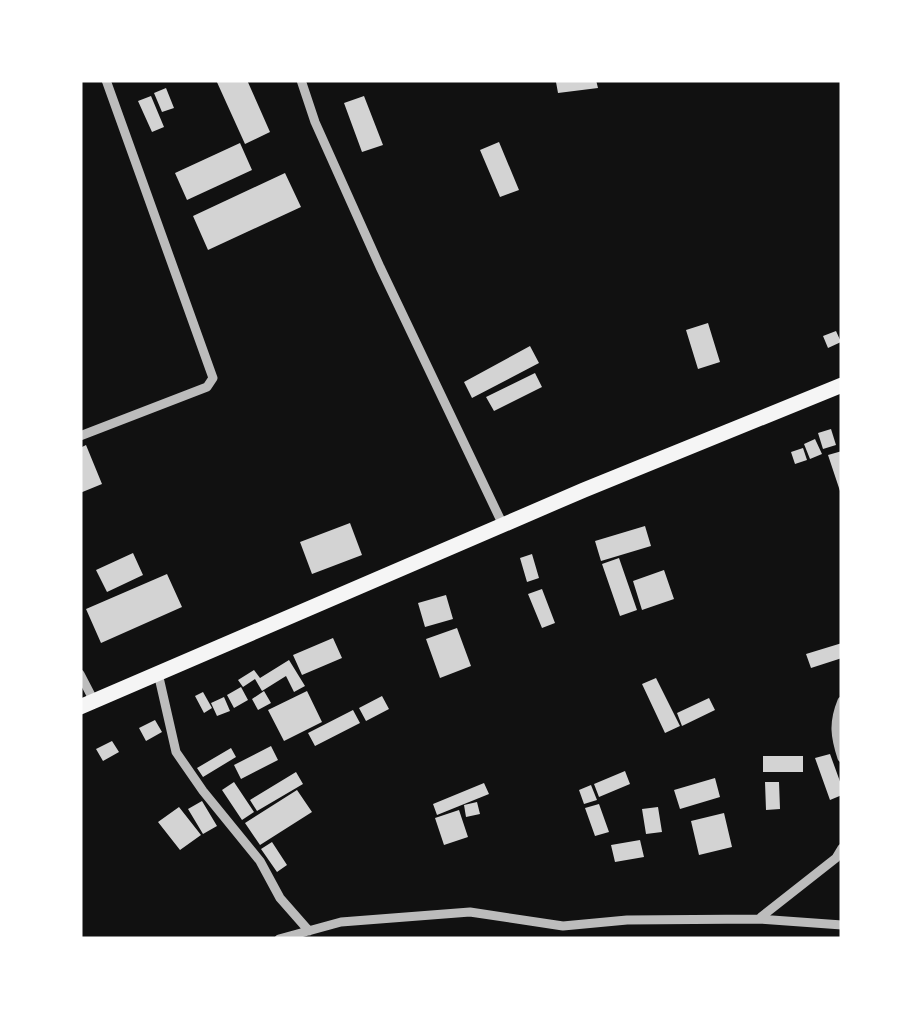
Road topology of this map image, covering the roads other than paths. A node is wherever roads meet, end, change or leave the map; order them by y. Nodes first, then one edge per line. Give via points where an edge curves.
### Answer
1 (106, 80) edge
2 (301, 80) edge
3 (842, 385) edge
4 (80, 436) edge
5 (503, 525) junction
6 (80, 674) edge
7 (158, 674) junction
8 (842, 701) edge
9 (87, 704) edge
10 (842, 758) edge
11 (842, 848) edge
12 (760, 918) junction
13 (842, 925) edge
14 (309, 931) junction
15 (278, 939) edge

1 - 4 street via 213,378 207,387
2 - 5 street
3 - 5 main road
5 - 7 main road
6 - 9 street
7 - 9 main road
7 - 14 street via 176,752
8 - 10 street via 835,737
11 - 12 street
12 - 13 street
12 - 14 street via 563,926 470,912 341,922
14 - 15 street

